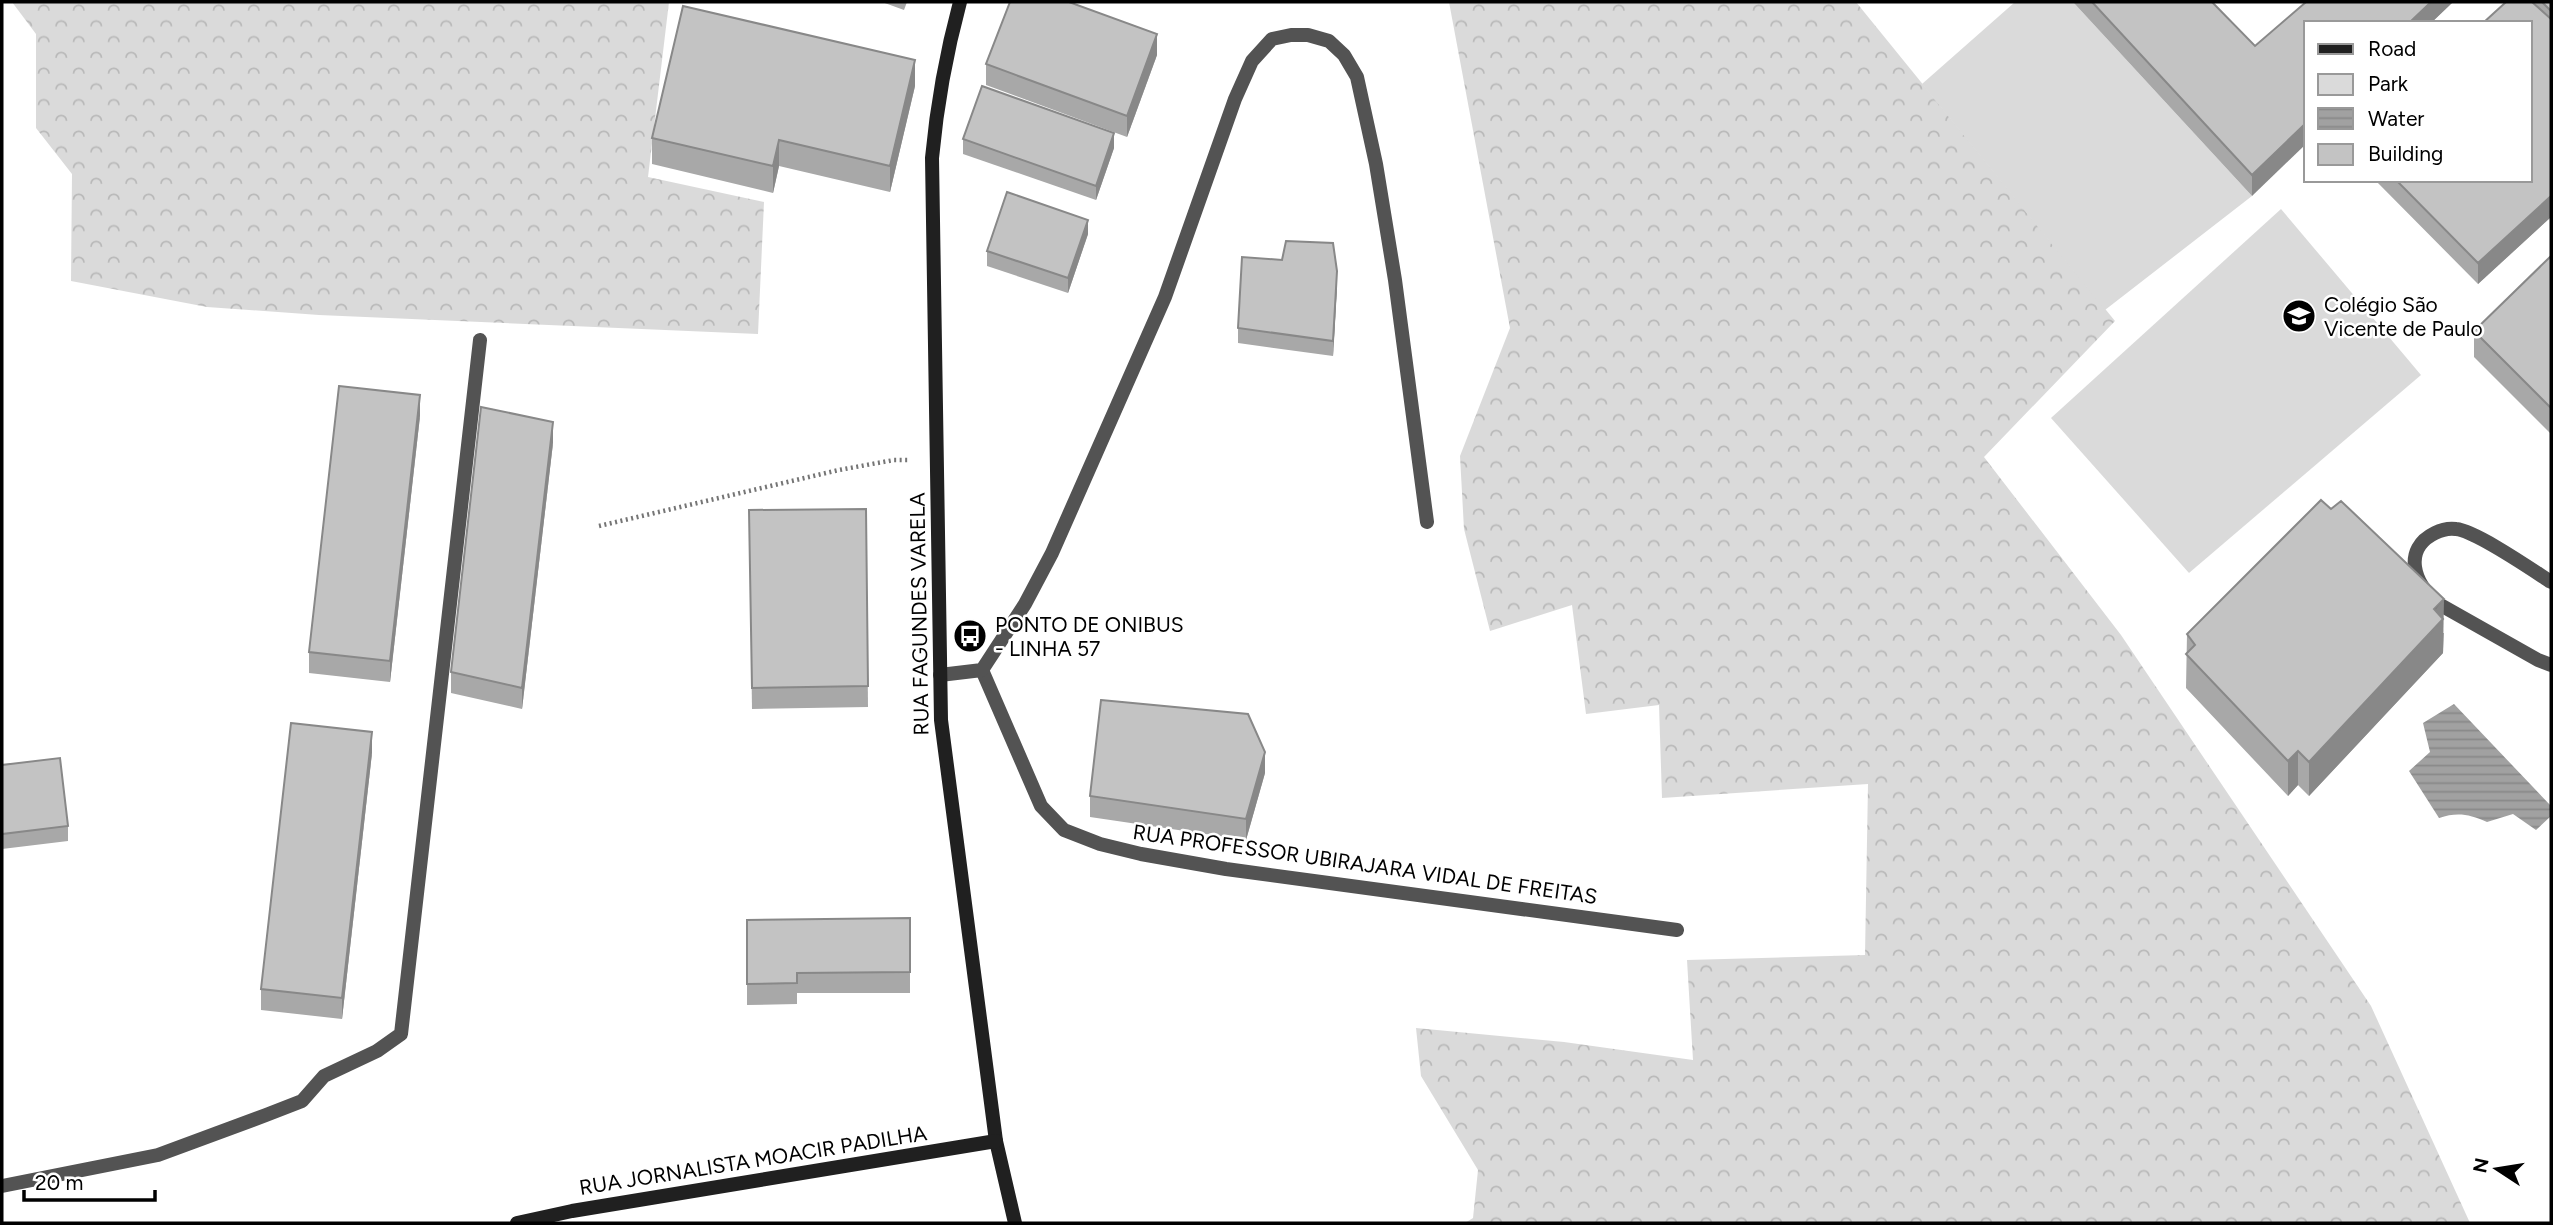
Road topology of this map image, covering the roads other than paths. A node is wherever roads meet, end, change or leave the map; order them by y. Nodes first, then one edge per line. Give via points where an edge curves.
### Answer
1 (960, 2) edge
2 (481, 340) dead end
3 (1427, 522) dead end
4 (2551, 582) edge
5 (2551, 665) edge
6 (982, 670) junction
7 (940, 675) junction
8 (1676, 930) dead end
9 (996, 1141) junction
10 (2, 1186) edge
11 (517, 1223) edge
12 (1015, 1223) edge

1 - 7 main road, RUA FAGUNDES VARELA via 946,54 932,158
2 - 10 street via 401,1034 324,1076 302,1101 266,1115 158,1156
3 - 6 street via 1395,281 1357,76 1345,55 1329,41 1291,34 1272,39 1252,61 1235,99 1164,296 1052,553
4 - 5 street via 2456,528 2428,536 2418,545 2414,561 2425,593 2437,603
6 - 7 street
6 - 8 street, RUA PROFESSOR UBIRAJARA VIDAL DE FREITAS via 1041,806 1065,830 1100,844 1226,869
7 - 9 main road, RUA FAGUNDES VARELA via 944,759
9 - 11 main road, RUA JORNALISTA MOACIR PADILHA
9 - 12 main road, RUA FAGUNDES VARELA

